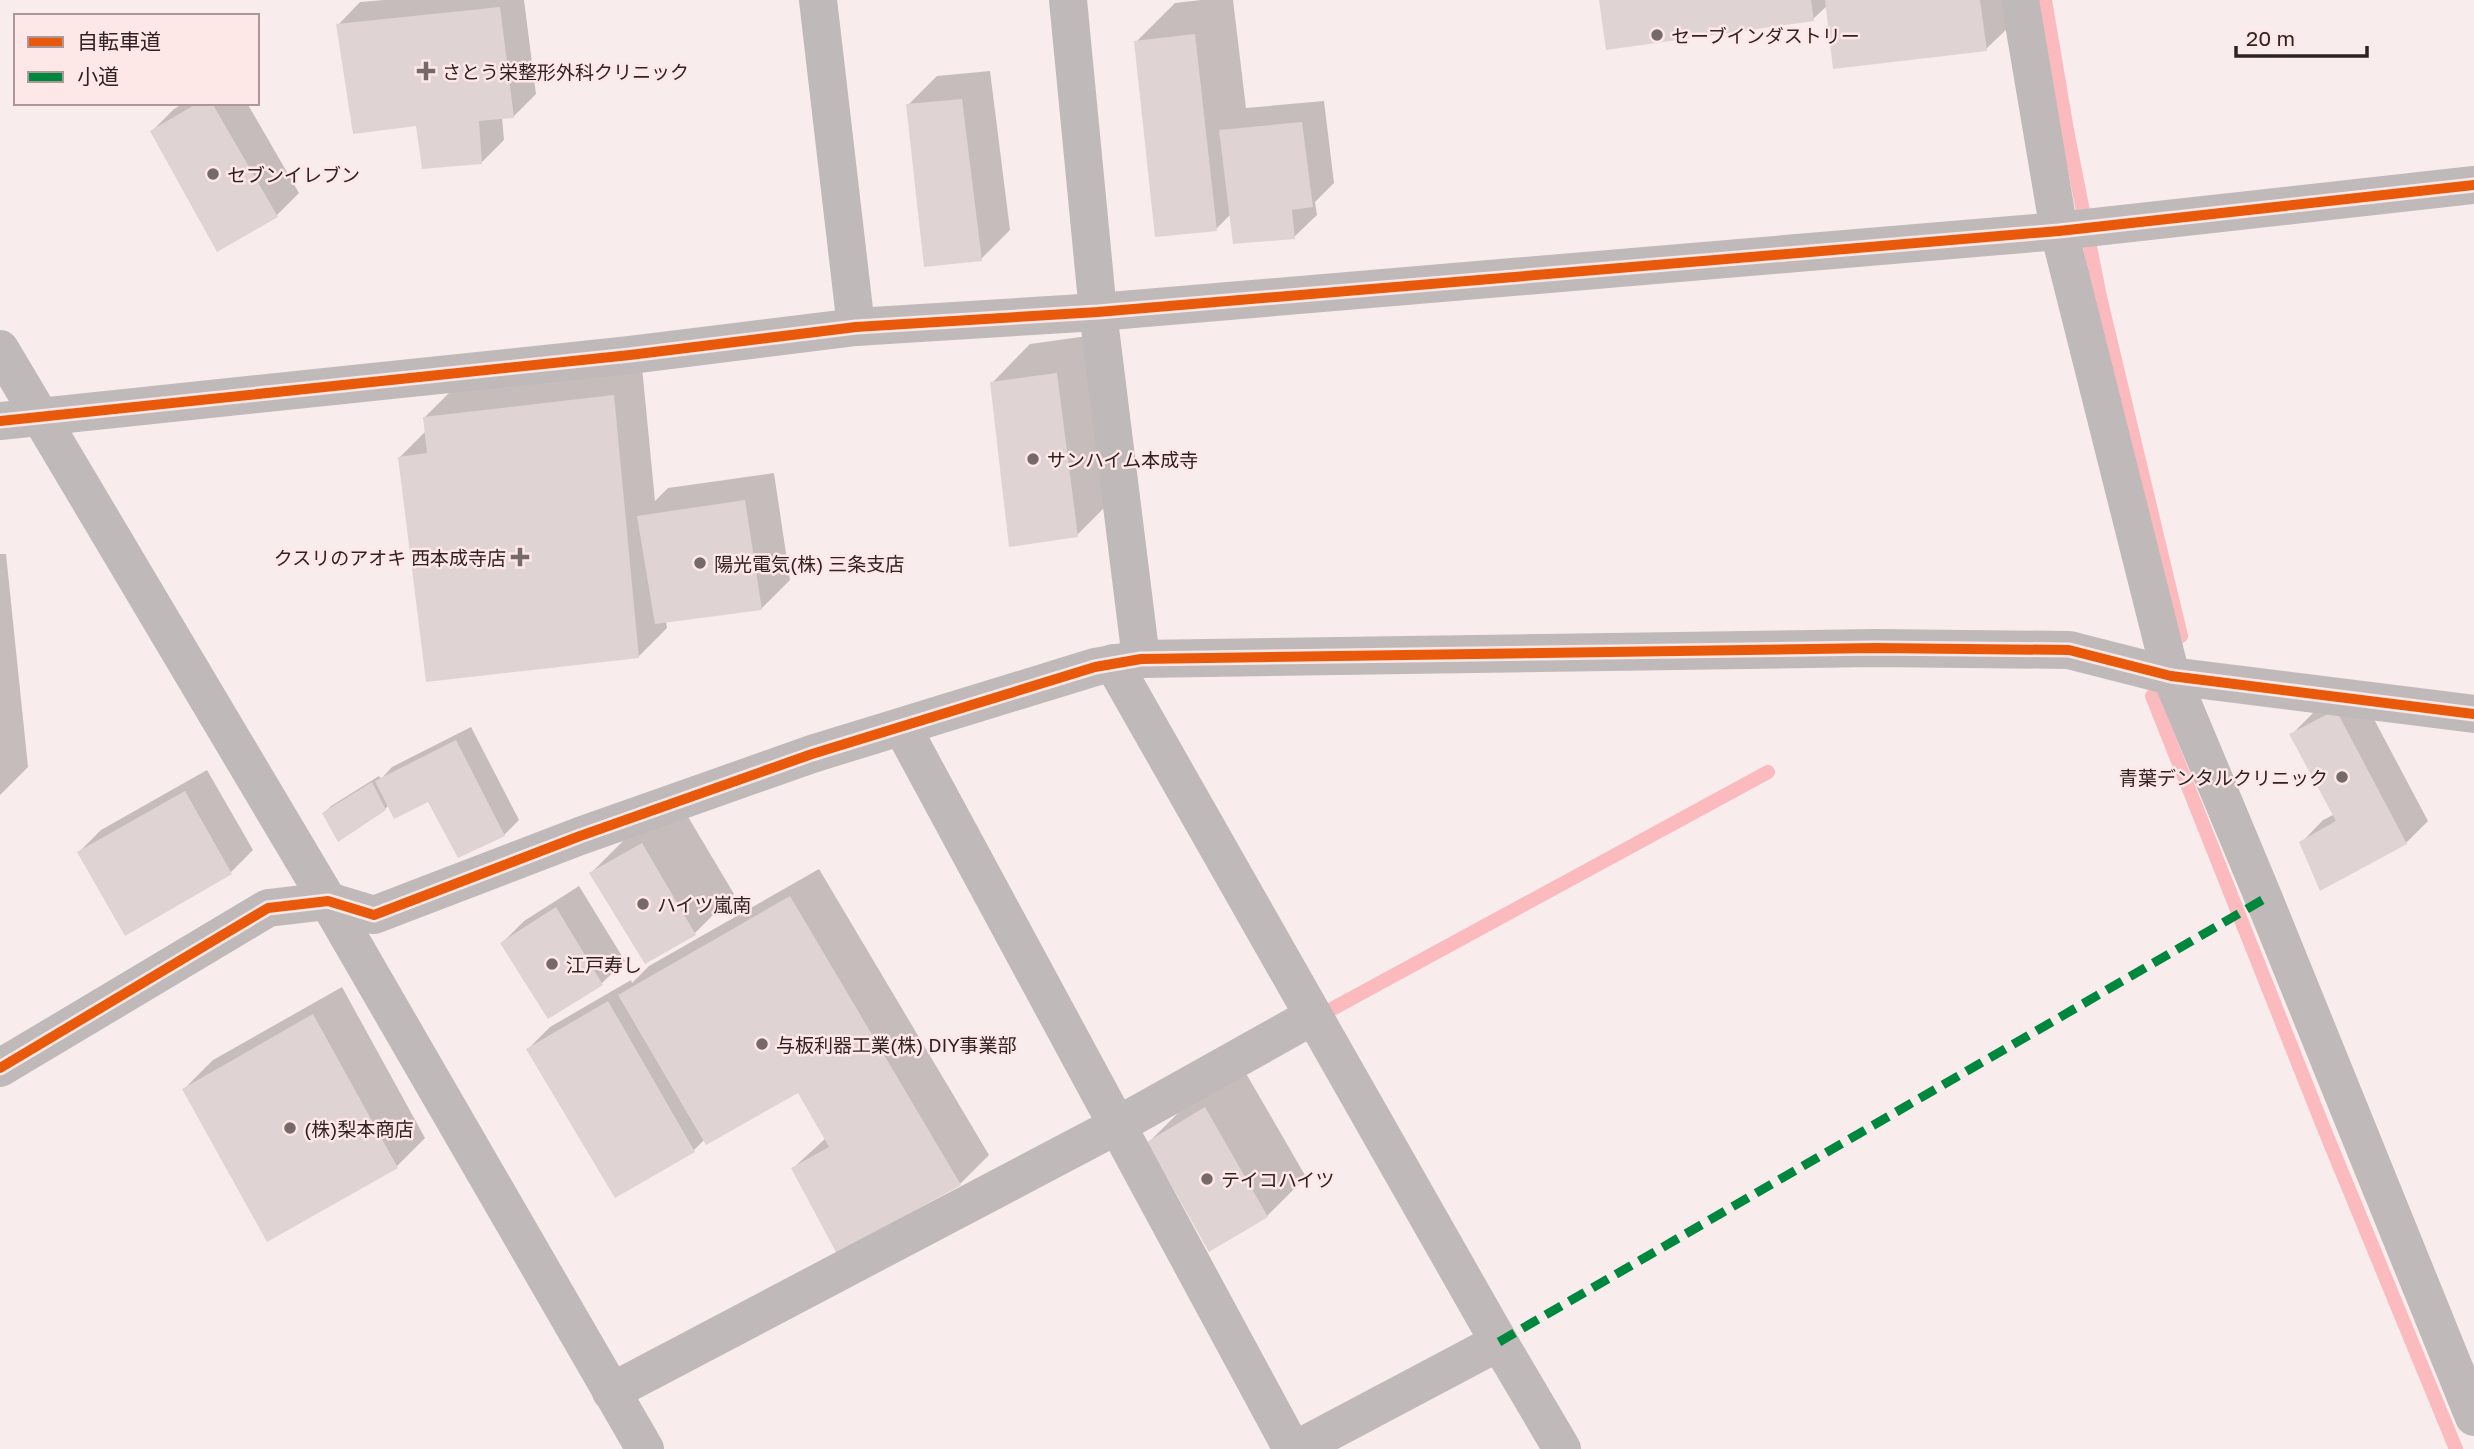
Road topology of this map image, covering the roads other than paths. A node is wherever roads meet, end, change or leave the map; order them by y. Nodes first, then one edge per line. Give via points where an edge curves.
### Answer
1 (818, 0) edge
2 (1068, 0) edge
3 (2020, 0) edge
4 (2474, 185) edge
5 (2059, 231) junction
6 (1098, 312) junction
7 (856, 327) junction
8 (0, 349) edge
9 (39, 417) junction
10 (0, 421) edge
11 (1127, 661) junction
12 (2171, 676) junction
13 (2474, 714) edge
14 (902, 727) junction
15 (328, 901) junction
16 (1313, 1016) junction
17 (0, 1068) edge
18 (1118, 1125) junction
19 (1499, 1342) junction
20 (611, 1392) junction
21 (2474, 1416) edge
22 (645, 1449) edge
23 (1294, 1449) edge
24 (1562, 1449) edge

1 - 7 street
2 - 6 street
3 - 5 street
4 - 5 street
5 - 6 street
5 - 12 street
6 - 7 street
6 - 11 street
7 - 9 street
8 - 9 street
9 - 10 street
9 - 15 street
11 - 12 street via 1875,648 2069,650
11 - 14 street
11 - 16 street
12 - 13 street
12 - 21 street
14 - 15 street via 580,836 374,915
14 - 18 street
15 - 17 street via 268,908
15 - 20 street
16 - 18 street
16 - 19 street
18 - 20 street
18 - 23 street
19 - 23 street
19 - 24 street
20 - 22 street

